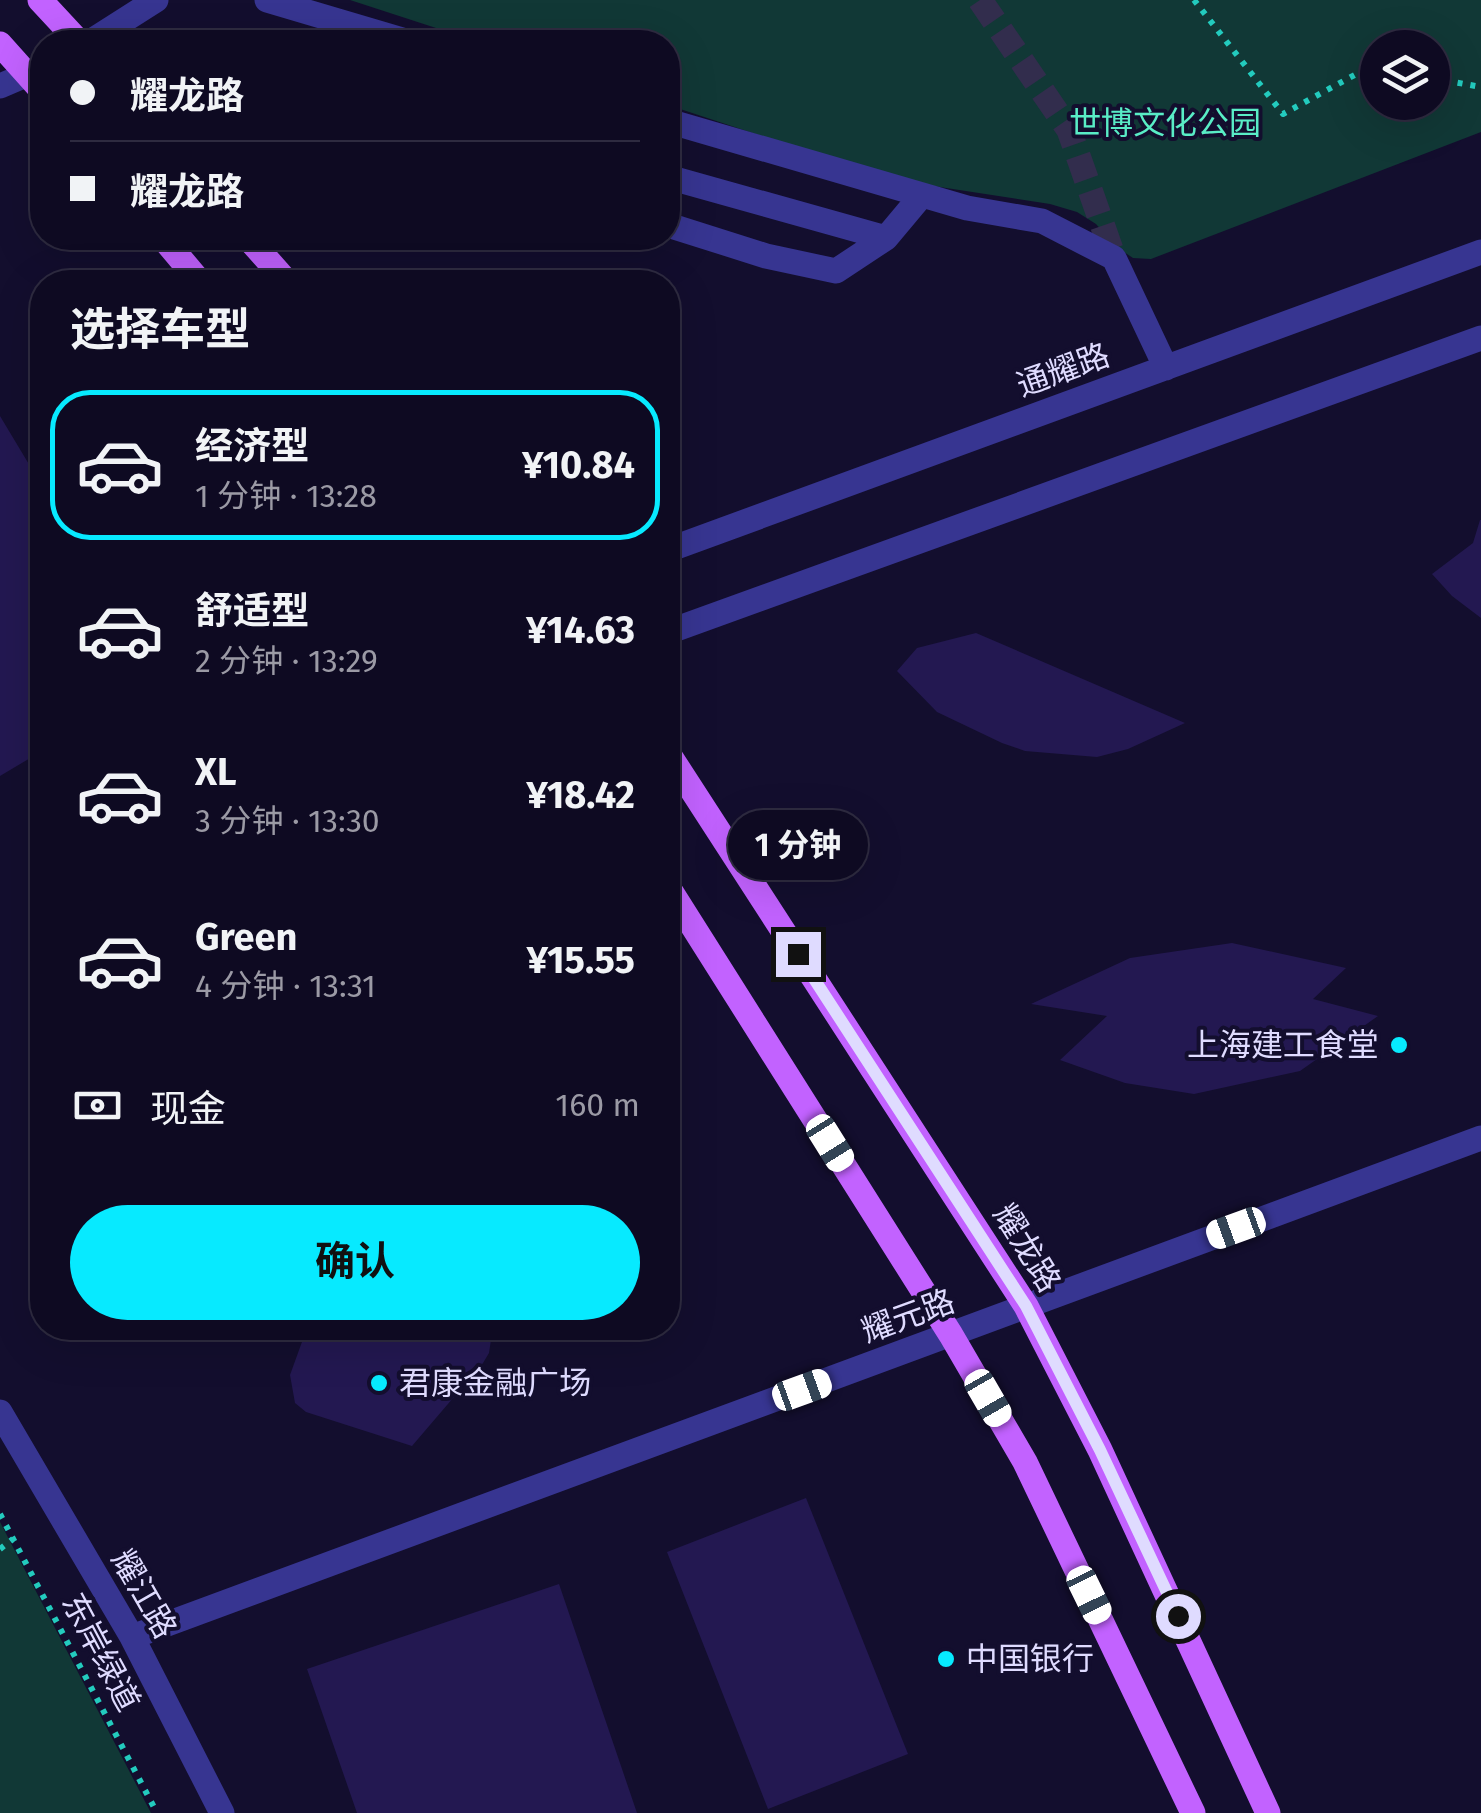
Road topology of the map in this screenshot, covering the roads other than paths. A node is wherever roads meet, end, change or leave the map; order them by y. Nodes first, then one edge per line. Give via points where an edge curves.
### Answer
1 (40, 0) edge
2 (156, 0) edge
3 (266, 0) edge
4 (69, 30) edge
5 (109, 30) edge
6 (368, 30) edge
7 (0, 44) edge
8 (30, 71) edge
9 (30, 80) edge
10 (0, 86) edge
11 (680, 124) edge
12 (680, 180) edge
13 (922, 195) junction
14 (680, 230) edge
15 (886, 238) junction
16 (173, 250) edge
17 (259, 250) edge
18 (1481, 252) edge
19 (190, 270) edge
20 (276, 270) edge
21 (1481, 338) edge
22 (1166, 368) junction
23 (680, 546) edge
24 (680, 628) edge
25 (680, 772) edge
26 (680, 907) edge
27 (1481, 1138) edge
28 (1026, 1306) junction
29 (951, 1335) junction
30 (0, 1412) edge
31 (132, 1637) junction
32 (222, 1813) edge
33 (1193, 1813) edge
34 (1268, 1813) edge

1 - 4 main road
2 - 5 street
3 - 6 street
7 - 8 main road
9 - 10 street
11 - 13 street
12 - 15 street
13 - 15 street
13 - 22 street via 1042,221 1114,258
14 - 15 street via 836,271
16 - 19 main road
17 - 20 main road
18 - 22 street, 通耀路
21 - 24 street
22 - 23 street, 通耀路
25 - 28 main road, 耀龙路
26 - 29 main road
27 - 28 street, 耀元路
28 - 29 street, 耀元路
28 - 34 main road, 耀龙路
29 - 31 street, 耀元路
29 - 33 main road via 1024,1462
30 - 31 street, 耀江路
31 - 32 street, 耀江路

